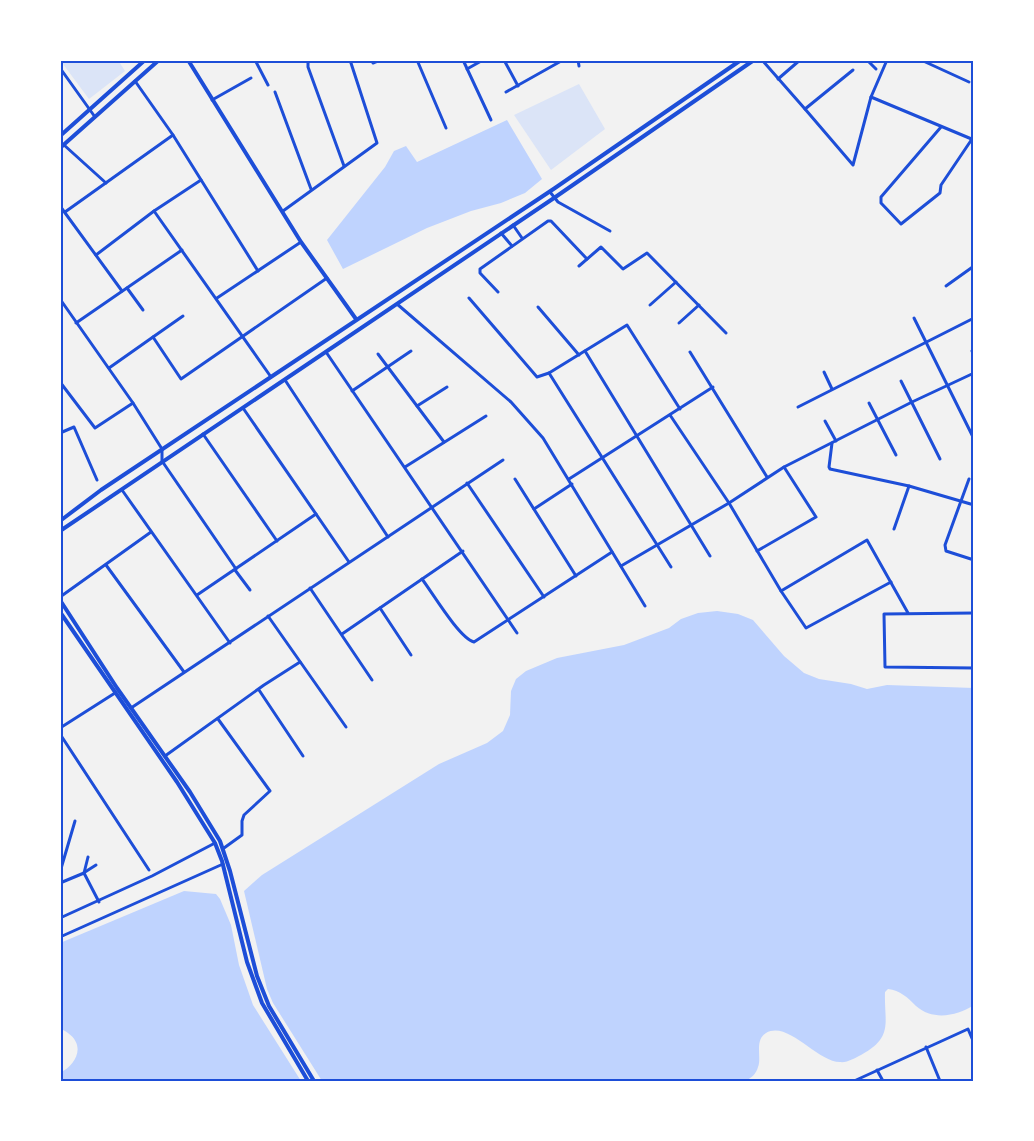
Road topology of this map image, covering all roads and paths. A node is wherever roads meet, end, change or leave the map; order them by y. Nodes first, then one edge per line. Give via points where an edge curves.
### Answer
1 (145, 60) edge
2 (159, 60) edge
3 (188, 60) edge
4 (255, 60) edge
5 (310, 60) edge
6 (350, 60) edge
7 (372, 60) edge
8 (380, 60) edge
9 (417, 60) edge
10 (463, 60) edge
11 (483, 60) edge
12 (504, 60) edge
13 (563, 60) edge
14 (578, 60) edge
15 (741, 60) edge
16 (754, 60) edge
17 (762, 60) edge
18 (800, 60) edge
19 (867, 60) edge
20 (887, 60) edge
21 (921, 60) edge
22 (579, 66) dead end
23 (60, 68) edge
24 (466, 69) junction
25 (876, 69) dead end
26 (853, 70) dead end
27 (251, 78) dead end
28 (778, 79) junction
29 (135, 81) junction
30 (969, 82) dead end
31 (267, 85) dead end
32 (518, 86) junction
33 (275, 92) dead end
34 (506, 92) dead end
35 (871, 97) junction
36 (213, 100) junction
37 (90, 109) junction
38 (805, 109) junction
39 (95, 117) junction
40 (78, 119) junction
41 (491, 120) dead end
42 (84, 126) junction
43 (941, 127) junction
44 (446, 128) dead end
45 (173, 135) junction
46 (60, 136) edge
47 (973, 140) edge
48 (62, 146) edge
49 (344, 166) junction
50 (201, 180) junction
51 (106, 183) junction
52 (311, 189) junction
53 (549, 192) junction
54 (554, 198) junction
55 (60, 206) edge
56 (154, 211) junction
57 (65, 212) junction
58 (283, 212) junction
59 (513, 225) junction
60 (610, 231) dead end
61 (501, 233) junction
62 (522, 238) junction
63 (301, 242) junction
64 (512, 246) junction
65 (182, 250) junction
66 (96, 255) junction
67 (587, 259) junction
68 (579, 266) dead end
69 (974, 266) edge
70 (258, 271) junction
71 (327, 278) junction
72 (676, 282) junction
73 (946, 286) dead end
74 (127, 288) junction
75 (122, 291) junction
76 (498, 292) dead end
77 (217, 298) junction
78 (469, 298) dead end
79 (60, 299) edge
80 (396, 304) junction
81 (650, 305) dead end
82 (699, 305) junction
83 (538, 307) dead end
84 (143, 310) dead end
85 (183, 316) dead end
86 (914, 318) dead end
87 (974, 318) edge
88 (356, 319) junction
89 (76, 322) junction
90 (679, 323) dead end
91 (726, 333) dead end
92 (243, 336) junction
93 (153, 338) junction
94 (924, 342) junction
95 (411, 351) dead end
96 (585, 351) junction
97 (972, 351) dead end
98 (326, 352) junction
99 (690, 352) dead end
100 (378, 354) dead end
101 (579, 355) junction
102 (974, 356) edge
103 (388, 367) junction
104 (109, 369) junction
105 (824, 372) dead end
106 (549, 373) junction
107 (974, 374) edge
108 (271, 377) junction
109 (284, 380) junction
110 (902, 381) dead end
111 (60, 382) edge
112 (947, 386) junction
113 (447, 387) dead end
114 (713, 387) junction
115 (832, 389) junction
116 (352, 391) junction
117 (912, 402) junction
118 (133, 403) junction
119 (869, 403) dead end
120 (417, 406) junction
121 (798, 407) dead end
122 (243, 408) junction
123 (680, 409) junction
124 (670, 415) junction
125 (486, 416) dead end
126 (878, 420) junction
127 (825, 421) dead end
128 (60, 433) edge
129 (203, 434) junction
130 (637, 437) junction
131 (974, 439) edge
132 (444, 442) junction
133 (834, 442) junction
134 (162, 449) junction
135 (896, 455) dead end
136 (602, 457) junction
137 (503, 459) dead end
138 (940, 459) dead end
139 (162, 461) junction
140 (405, 467) junction
141 (784, 467) junction
142 (767, 477) junction
143 (515, 479) dead end
144 (568, 479) junction
145 (969, 479) dead end
146 (97, 480) dead end
147 (467, 483) junction
148 (572, 484) junction
149 (909, 486) junction
150 (122, 490) junction
151 (962, 500) junction
152 (729, 502) junction
153 (974, 505) edge
154 (432, 507) junction
155 (534, 509) junction
156 (316, 514) junction
157 (60, 520) edge
158 (692, 524) junction
159 (894, 529) dead end
160 (60, 531) edge
161 (152, 532) junction
162 (388, 537) junction
163 (277, 541) junction
164 (657, 544) junction
165 (463, 551) junction
166 (757, 551) junction
167 (612, 552) junction
168 (710, 556) dead end
169 (974, 560) edge
170 (349, 562) junction
171 (106, 565) junction
172 (621, 566) junction
173 (671, 567) dead end
174 (236, 569) junction
175 (576, 576) junction
176 (422, 579) junction
177 (891, 582) junction
178 (310, 588) junction
179 (250, 590) dead end
180 (781, 591) junction
181 (197, 596) junction
182 (544, 597) junction
183 (60, 598) edge
184 (645, 606) dead end
185 (380, 608) junction
186 (60, 612) edge
187 (908, 613) junction
188 (974, 613) edge
189 (268, 616) junction
190 (509, 620) junction
191 (517, 633) dead end
192 (342, 634) junction
193 (230, 643) junction
194 (411, 655) dead end
195 (300, 662) junction
196 (974, 668) edge
197 (184, 672) junction
198 (372, 680) dead end
199 (259, 690) junction
200 (115, 693) junction
201 (131, 708) junction
202 (218, 719) junction
203 (346, 727) dead end
204 (60, 728) edge
205 (60, 734) edge
206 (165, 756) junction
207 (303, 756) dead end
208 (190, 792) junction
209 (185, 795) junction
210 (75, 821) dead end
211 (215, 843) junction
212 (224, 848) junction
213 (88, 857) dead end
214 (222, 864) junction
215 (96, 865) dead end
216 (149, 870) dead end
217 (60, 872) edge
218 (84, 873) junction
219 (60, 883) edge
220 (99, 902) junction
221 (60, 918) edge
222 (60, 937) edge
223 (974, 1043) edge
224 (926, 1047) junction
225 (877, 1070) junction
226 (309, 1081) edge
227 (314, 1081) edge
228 (854, 1081) edge
229 (883, 1081) edge
230 (940, 1081) edge

1 - 37 main road
2 - 29 main road
3 - 36 main road
4 - 31 street
5 - 49 street via 308,67
6 - 49 street via 377,143
7 - 8 street
9 - 44 street
10 - 24 street
11 - 24 street
12 - 32 street
13 - 32 street
14 - 22 street
15 - 53 main road
16 - 54 main road
17 - 28 street
18 - 28 street
19 - 25 street
20 - 35 street
21 - 30 street
23 - 37 street
24 - 41 street
26 - 38 street
27 - 36 street
28 - 38 street
29 - 39 main road
29 - 45 street
32 - 34 street
33 - 52 street
35 - 38 street via 853,165
35 - 43 street
36 - 58 main road
37 - 39 street
37 - 40 main road
39 - 42 main road
40 - 42 main road
40 - 46 main road
42 - 48 main road
43 - 47 street
43 - 47 street via 882,197 881,203 901,224 940,193 941,185
45 - 50 street
45 - 51 street
48 - 51 street
49 - 52 street
50 - 56 street
50 - 70 street
51 - 57 street
52 - 58 street
53 - 54 street
53 - 88 main road
54 - 59 main road
54 - 60 street
55 - 57 street
56 - 65 street
56 - 66 street
57 - 66 street
58 - 63 main road
59 - 61 main road
59 - 62 street
61 - 64 street
61 - 80 main road
62 - 64 street
62 - 67 street via 550,220
63 - 70 street
63 - 71 main road
64 - 76 street via 480,269
65 - 74 street
65 - 77 street
66 - 75 street
67 - 68 street
67 - 72 street via 602,247 624,269 647,253
69 - 73 street
70 - 77 street
71 - 88 main road
71 - 92 street
72 - 81 street
72 - 82 street
74 - 75 street
74 - 84 street
75 - 89 street
77 - 92 street
78 - 106 street via 537,377
79 - 89 street
80 - 98 main road
80 - 144 street via 511,402 543,438
82 - 90 street
82 - 91 street
83 - 101 street
85 - 93 street
86 - 94 street
87 - 94 street
88 - 108 main road
89 - 104 street
92 - 93 street via 181,379
92 - 108 street
93 - 104 street
94 - 112 street
94 - 115 street
95 - 103 street
96 - 101 street
96 - 123 street via 627,325
96 - 130 street
97 - 102 street
98 - 109 main road
98 - 116 street
99 - 114 street
100 - 103 street
101 - 106 street
103 - 116 street
103 - 120 street
104 - 118 street
105 - 115 street
106 - 136 street
107 - 112 street
108 - 134 main road
109 - 122 main road
109 - 162 street
110 - 117 street
111 - 118 street via 95,428
112 - 117 street
112 - 131 street
113 - 120 street
114 - 123 street
114 - 142 street
115 - 121 street
116 - 140 street
117 - 126 street
117 - 138 street
118 - 134 street
119 - 126 street
120 - 132 street
122 - 129 main road
122 - 156 street
123 - 124 street
124 - 130 street
124 - 152 street
125 - 132 street
126 - 133 street
126 - 135 street
127 - 133 street
128 - 146 street via 74,427
129 - 139 main road
129 - 163 street
130 - 136 street
130 - 158 street
132 - 140 street
133 - 141 street
133 - 149 street via 831,469
134 - 139 street
134 - 157 main road
136 - 144 street
136 - 164 street
137 - 147 street
139 - 150 main road
139 - 174 street
140 - 154 street
141 - 142 street
141 - 166 street via 816,517
142 - 152 street
143 - 155 street
144 - 148 street
145 - 151 street
147 - 154 street
147 - 182 street
148 - 155 street
148 - 167 street
149 - 151 street
149 - 159 street
150 - 160 main road
150 - 161 street
151 - 153 street
151 - 169 street via 945,545 946,550
152 - 158 street
152 - 166 street
154 - 162 street
154 - 165 street
155 - 175 street
156 - 163 street
156 - 170 street
158 - 164 street
158 - 168 street
161 - 171 street
161 - 181 street
162 - 170 street
163 - 174 street
164 - 172 street
164 - 173 street
165 - 176 street
165 - 190 street
166 - 180 street
167 - 172 street
167 - 175 street
170 - 178 street
171 - 183 street
171 - 197 street
172 - 184 street
174 - 179 street
174 - 181 street
175 - 182 street
176 - 185 street
176 - 190 street via 470,641
177 - 180 street via 806,628
177 - 180 street via 867,540
177 - 187 street
178 - 189 street
178 - 192 street
181 - 193 street
182 - 190 street
183 - 201 main road
185 - 192 street
185 - 194 street
186 - 200 main road
187 - 188 street
187 - 196 street via 884,614 885,668
189 - 193 street
189 - 195 street
190 - 191 street
192 - 198 street
193 - 197 street
195 - 199 street
195 - 203 street
197 - 201 street
199 - 202 street
199 - 207 street
200 - 204 street
200 - 209 main road
201 - 206 main road
202 - 206 street
202 - 212 street via 270,791 244,815 242,835
205 - 216 street
206 - 208 main road
208 - 209 main road
208 - 212 main road
209 - 211 main road
210 - 217 street
211 - 214 main road
211 - 220 street
212 - 227 main road via 257,976 269,1006
213 - 218 street
214 - 222 street
214 - 226 main road via 246,962 262,1004
215 - 218 street
218 - 219 street
218 - 220 street
220 - 221 street
223 - 224 street via 968,1029
224 - 225 street
224 - 230 street
225 - 228 street
225 - 229 street

